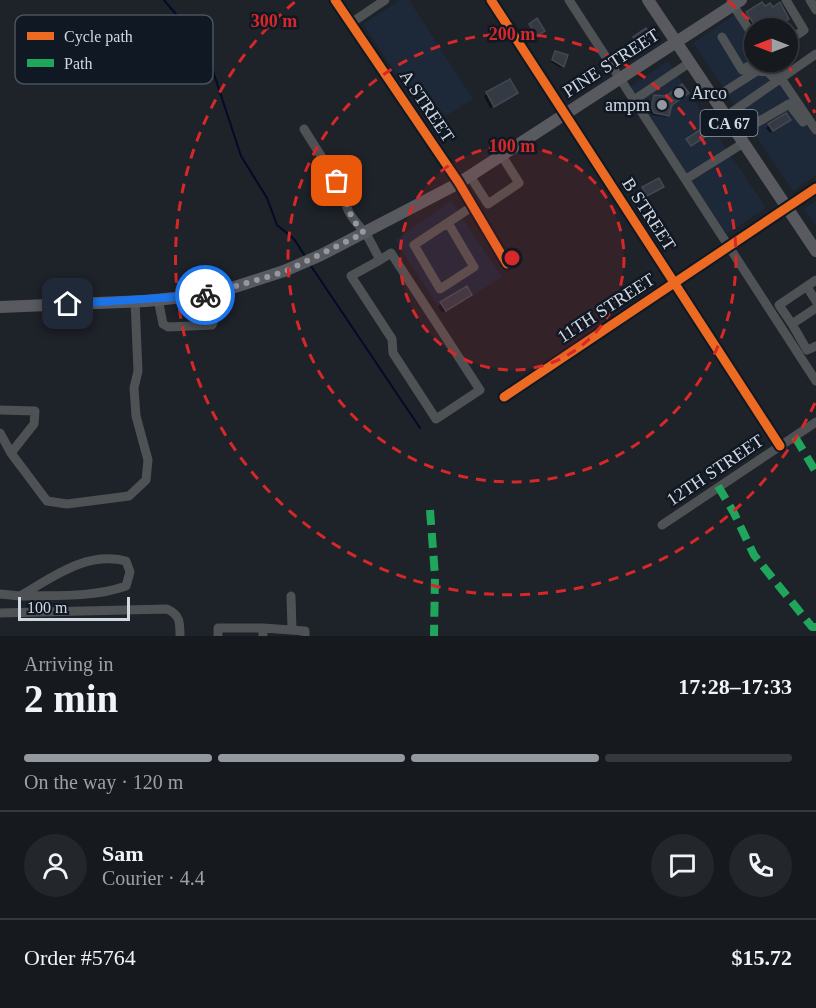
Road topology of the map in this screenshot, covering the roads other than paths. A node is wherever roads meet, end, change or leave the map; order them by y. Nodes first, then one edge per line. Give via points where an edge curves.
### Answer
1 (335, 0) edge
2 (385, 0) edge
3 (491, 0) edge
4 (569, 0) edge
5 (648, 0) edge
6 (786, 0) edge
7 (810, 0) edge
8 (735, 2) edge
9 (816, 10) edge
10 (797, 18) edge
11 (744, 19) edge
12 (798, 20) edge
13 (351, 22) junction
14 (798, 34) edge
15 (722, 37) dead end
16 (675, 43) junction
17 (816, 54) edge
18 (689, 63) junction
19 (744, 69) edge
20 (775, 72) edge
21 (620, 79) junction
22 (779, 79) junction
23 (713, 99) junction
24 (634, 100) junction
25 (565, 116) junction
26 (725, 117) junction
27 (758, 122) dead end
28 (803, 122) dead end
29 (304, 129) dead end
30 (816, 130) edge
31 (742, 144) junction
32 (502, 156) junction
33 (470, 176) junction
34 (686, 179) junction
35 (459, 183) junction
36 (816, 188) edge
37 (473, 206) junction
38 (787, 208) junction
39 (448, 223) junction
40 (364, 233) junction
41 (729, 248) junction
42 (816, 252) edge
43 (380, 260) junction
44 (507, 264) dead end
45 (816, 280) edge
46 (675, 284) junction
47 (807, 286) junction
48 (205, 295) junction
49 (158, 299) junction
50 (135, 301) junction
51 (816, 301) edge
52 (0, 307) edge
53 (816, 308) edge
54 (792, 324) junction
55 (816, 346) edge
56 (816, 361) edge
57 (807, 367) junction
58 (816, 381) edge
59 (504, 397) dead end
60 (0, 410) edge
61 (816, 422) edge
62 (0, 433) edge
63 (780, 446) junction
64 (12, 453) junction
65 (662, 525) dead end
66 (0, 594) edge
67 (20, 596) junction
68 (291, 596) dead end
69 (0, 613) edge
70 (292, 629) junction
71 (263, 632) edge
72 (180, 636) edge
73 (218, 636) edge
74 (305, 636) edge

1 - 13 street, A STREET
2 - 13 street
3 - 25 street, B STREET
4 - 21 street
5 - 16 main road
6 - 10 street
7 - 9 street
8 - 11 street
8 - 16 main road, PINE STREET
12 - 14 street via 804,30
13 - 35 street, A STREET
15 - 19 street
16 - 18 main road, CA 67
16 - 21 main road, PINE STREET
17 - 22 street
18 - 23 main road, CA 67
18 - 24 street
20 - 22 street
21 - 24 street
21 - 25 main road, PINE STREET
22 - 23 street via 757,71
22 - 26 street
22 - 30 street
23 - 26 main road, CA 67
24 - 34 street
25 - 32 main road, PINE STREET
25 - 46 street, B STREET
26 - 31 main road, CA 67
27 - 28 street via 789,104
29 - 40 street via 345,194 345,207
31 - 34 street
31 - 38 main road, CA 67
32 - 33 main road, PINE STREET
32 - 33 street via 519,183 488,204
33 - 35 main road, PINE STREET
34 - 41 street
35 - 37 street, A STREET
35 - 40 main road, PINE STREET
36 - 38 street, 11TH STREET
37 - 39 street
37 - 44 street, A STREET
38 - 41 street, 11TH STREET
38 - 42 main road, CA 67
39 - 39 street via 414,246 440,289 474,267
40 - 43 street
40 - 48 main road, PINE STREET via 247,284
41 - 46 street, 11TH STREET
41 - 57 street
43 - 43 street via 351,276 392,339 393,353 436,418 480,390 392,253
45 - 47 street
46 - 59 street, 11TH STREET
46 - 63 street, B STREET
47 - 51 street
47 - 54 street via 779,305
48 - 49 main road, PINE STREET
48 - 49 street via 214,320 212,325 168,327 163,324
49 - 50 main road, PINE STREET
50 - 52 main road, PINE STREET
50 - 64 street via 138,371 134,388 136,416 148,460 146,480 129,496 67,504 47,501
53 - 54 street
54 - 55 street via 807,350
56 - 57 street
57 - 58 street
60 - 64 street via 35,411 34,424
61 - 63 street, 12TH STREET
62 - 64 street
63 - 65 street, 12TH STREET
66 - 67 street
67 - 67 street via 101,593 126,586 130,572 126,561 114,558 74,564
68 - 70 street
69 - 72 street via 167,609 180,621
70 - 71 street
70 - 74 street via 305,631
71 - 73 street via 218,628

